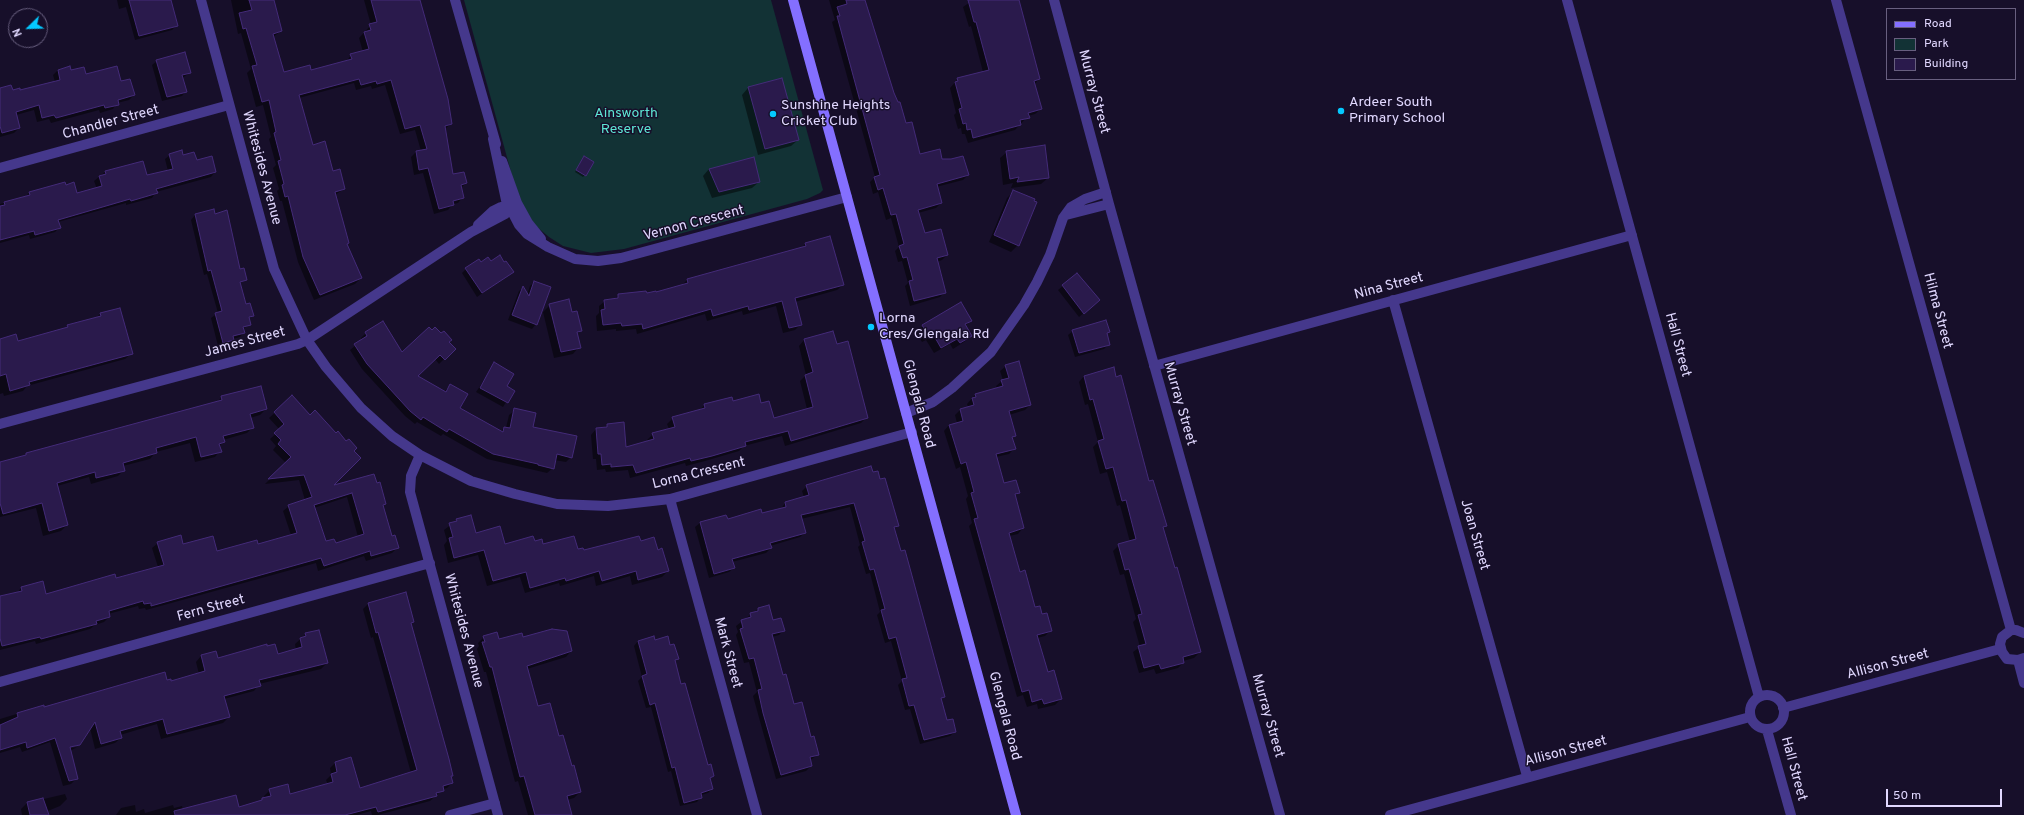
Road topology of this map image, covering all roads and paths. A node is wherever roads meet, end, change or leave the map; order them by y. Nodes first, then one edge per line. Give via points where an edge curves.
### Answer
1 (201, 0) edge
2 (455, 0) edge
3 (793, 0) edge
4 (1054, 0) edge
5 (1567, 0) edge
6 (1836, 0) edge
7 (229, 105) junction
8 (0, 168) edge
9 (1106, 192) junction
10 (847, 197) junction
11 (1109, 204) junction
12 (512, 206) junction
13 (1066, 214) junction
14 (1632, 234) junction
15 (1393, 300) junction
16 (307, 340) junction
17 (1154, 366) junction
18 (906, 413) junction
19 (0, 424) edge
20 (912, 432) junction
21 (420, 455) junction
22 (670, 499) junction
23 (430, 563) junction
24 (2010, 630) junction
25 (2024, 633) edge
26 (2000, 649) junction
27 (2021, 659) edge
28 (0, 682) edge
29 (2024, 682) edge
30 (1759, 697) junction
31 (1784, 708) junction
32 (1750, 717) junction
33 (1767, 730) junction
34 (1527, 776) junction
35 (495, 803) junction
36 (450, 815) edge
37 (498, 815) edge
38 (757, 815) edge
39 (1016, 815) edge
40 (1280, 815) edge
41 (1390, 815) edge
42 (1791, 815) edge

1 - 7 street, Whitesides Avenue
2 - 12 street, Vernon Crescent
3 - 10 street, Glengala Road
4 - 9 street, Murray Street
5 - 14 street, Hall Street
6 - 24 street, Hilma Street
7 - 8 street, Chandler Street
7 - 16 street, Whitesides Avenue via 274,269
9 - 11 street, Murray Street
9 - 13 street via 1078,202
10 - 12 street, Vernon Crescent via 611,260 586,261 548,247
10 - 18 street, Glengala Road
11 - 13 street
11 - 17 street, Murray Street
12 - 16 street, James Street via 497,220 471,232
13 - 18 street via 1037,282 991,352 933,402
14 - 15 street, Nina Street
14 - 30 street, Hall Street
15 - 17 street, Nina Street
15 - 34 street, Joan Street
16 - 19 street, James Street
16 - 21 street, Lorna Crescent via 361,408 392,436
17 - 40 street, Murray Street
18 - 20 street, Glengala Road
20 - 22 street, Lorna Crescent
20 - 39 street, Glengala Road
21 - 22 street, Lorna Crescent via 471,482 557,504 608,506
21 - 23 street, Whitesides Avenue via 410,476 410,492
22 - 38 street, Mark Street
23 - 28 street, Fern Street
23 - 35 street, Whitesides Avenue
24 - 25 street
24 - 26 street via 2002,637
26 - 27 street via 2007,658
26 - 31 street, Allison Street
27 - 29 street
30 - 31 street via 1765,695 1776,698
30 - 32 street via 1752,705
31 - 33 street via 1783,720 1774,728
32 - 33 street via 1756,726
32 - 34 street, Allison Street
33 - 42 street, Hall Street
34 - 41 street, Allison Street
35 - 36 street
35 - 37 street, Whitesides Avenue

